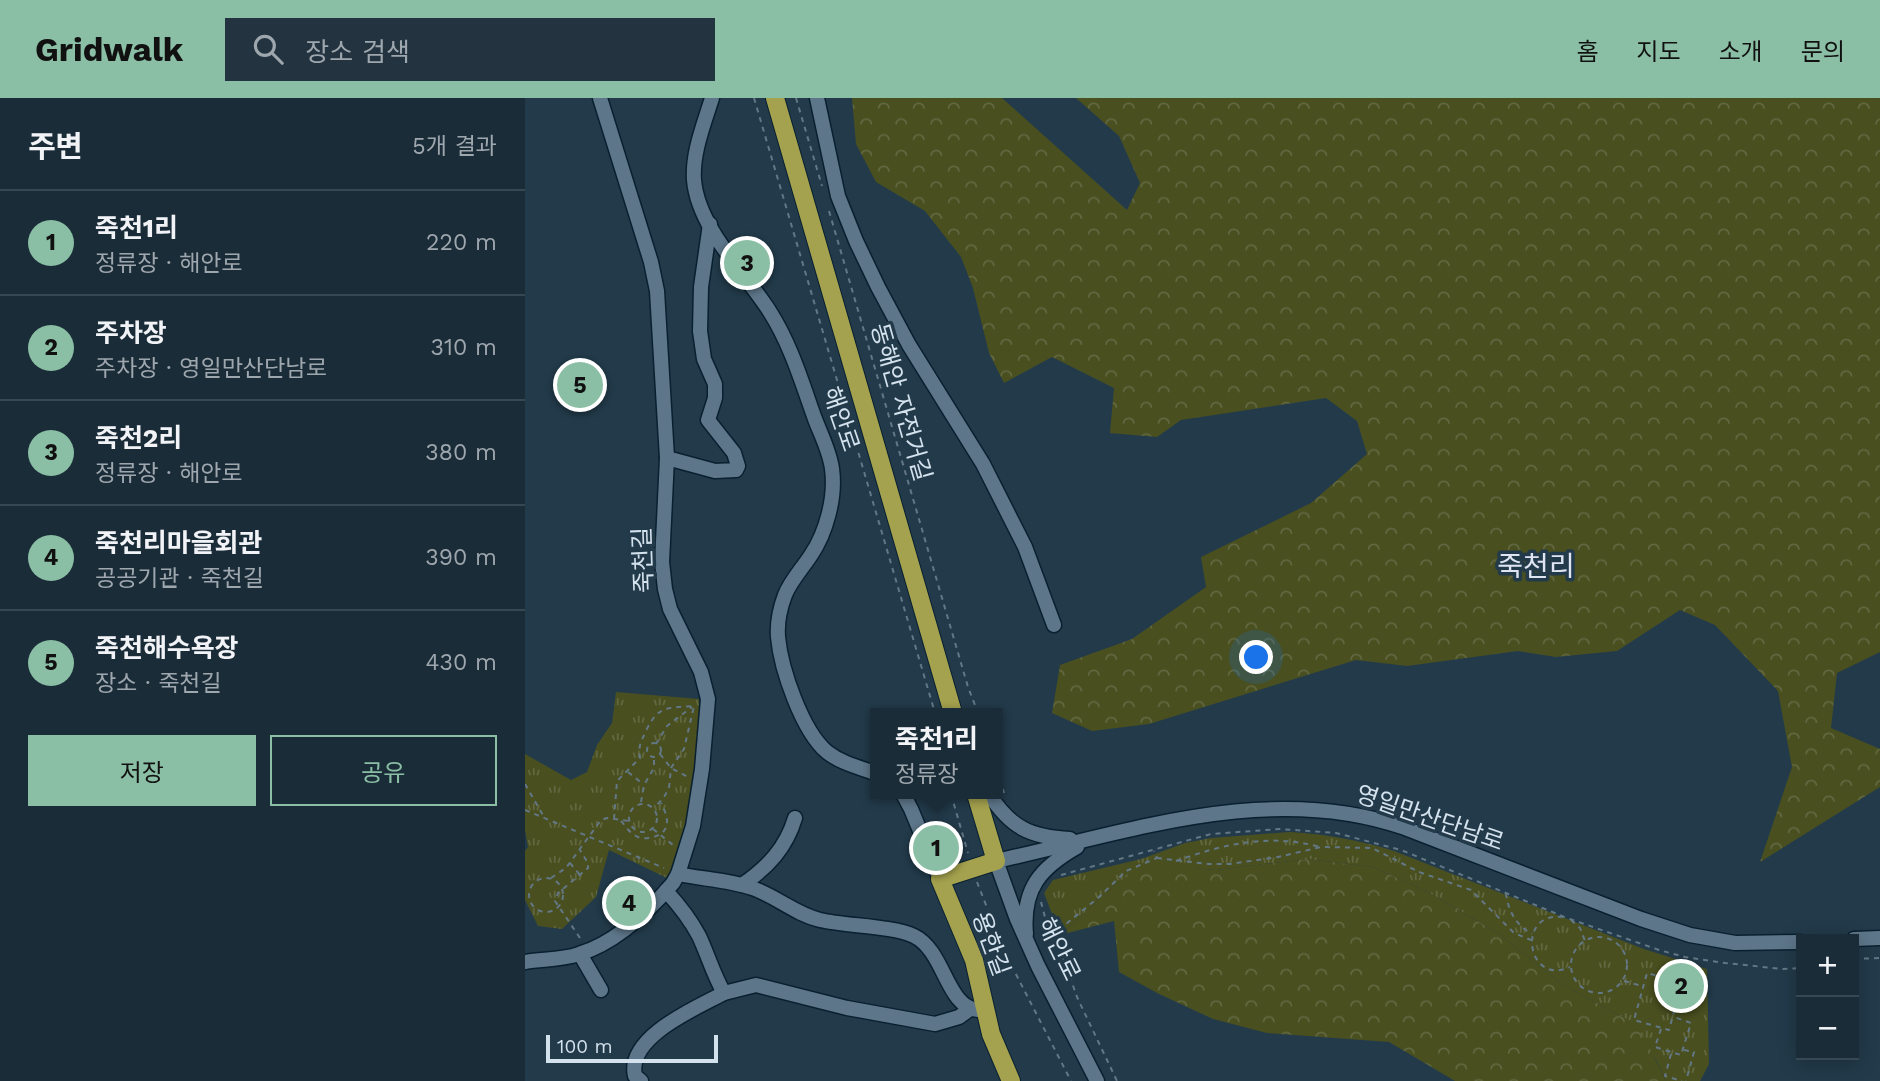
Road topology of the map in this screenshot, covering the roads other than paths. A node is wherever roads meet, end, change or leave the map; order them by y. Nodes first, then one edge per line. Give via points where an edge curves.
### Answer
1 (600, 98) edge
2 (712, 98) edge
3 (775, 98) edge
4 (817, 98) edge
5 (710, 224) junction
6 (667, 458) junction
7 (1054, 625) dead end
8 (952, 708) edge
9 (870, 771) edge
10 (905, 799) edge
11 (977, 799) edge
12 (993, 799) edge
13 (795, 818) dead end
14 (1089, 840) junction
15 (996, 861) junction
16 (678, 874) junction
17 (940, 879) junction
18 (742, 885) junction
19 (666, 891) junction
20 (1880, 938) edge
21 (1859, 939) edge
22 (1027, 942) junction
23 (1796, 942) edge
24 (584, 952) junction
25 (525, 962) edge
26 (601, 990) dead end
27 (724, 993) junction
28 (978, 1009) junction
29 (641, 1081) edge
30 (1011, 1081) edge
31 (1097, 1081) edge

1 - 6 street, 죽천길 via 655,277
2 - 5 street, 해안로 via 694,172
3 - 8 main road, 해안로
4 - 7 street via 849,226 893,316 983,464 1025,547
5 - 6 street via 700,320 702,352 716,391 708,420 734,453 738,466 724,472
5 - 9 street, 해안로 via 782,333 833,472 822,535 790,584 779,615 784,665 804,722 817,742 842,761
6 - 16 street, 죽천길 via 661,562 665,589 670,610 701,671 708,699 700,781
10 - 17 street
11 - 15 main road, 해안로
12 - 14 street via 1006,817 1029,833
13 - 18 street via 786,843
14 - 15 street, 영일만산단남로
14 - 22 street via 1052,864 1026,904
14 - 23 street, 영일만산단남로 via 1232,811 1342,811 1405,828 1690,935 1745,943
15 - 17 main road
15 - 22 street, 해안로
16 - 18 street
16 - 19 street, 죽천길
17 - 28 main road, 용한길 via 974,960
18 - 28 street via 807,916 914,936 934,954 960,1002
19 - 24 street, 죽천길 via 629,925
19 - 27 street via 693,926
20 - 21 street
22 - 31 street, 해안로
24 - 25 street, 죽천길
24 - 26 street
27 - 28 street via 756,985 935,1024
27 - 29 street via 666,1026 645,1044 635,1061 635,1076
28 - 30 main road, 용한길

